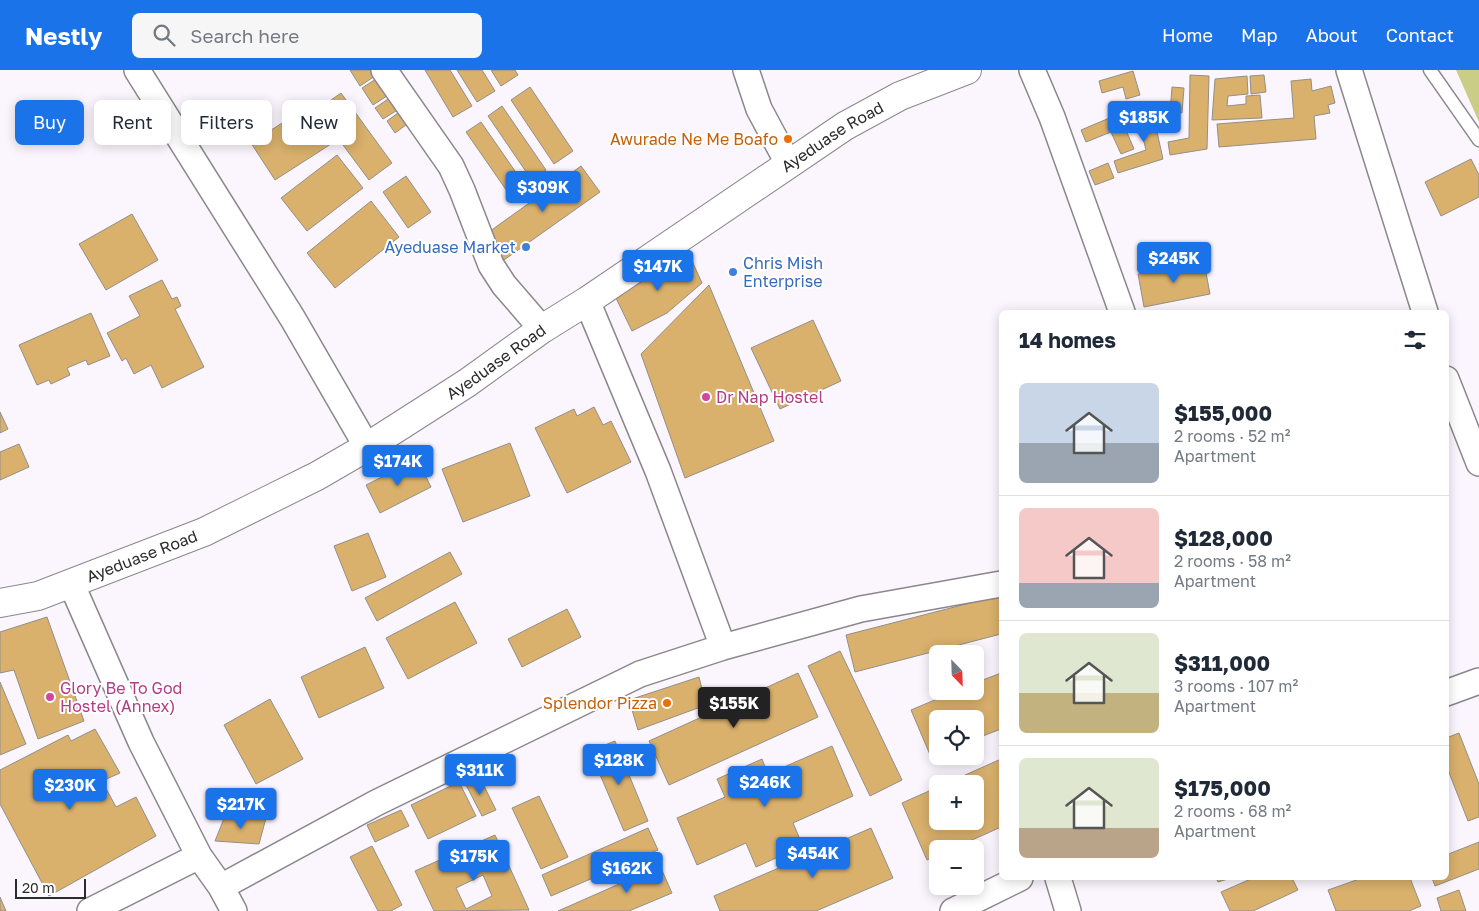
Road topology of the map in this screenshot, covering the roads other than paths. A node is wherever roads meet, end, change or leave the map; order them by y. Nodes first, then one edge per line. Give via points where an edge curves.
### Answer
1 (137, 70) edge
2 (384, 70) edge
3 (746, 70) edge
4 (967, 70) edge
5 (1032, 70) edge
6 (1349, 70) edge
7 (1430, 70) edge
8 (1479, 140) edge
9 (788, 163) junction
10 (587, 301) junction
11 (1121, 310) edge
12 (1424, 310) edge
13 (542, 329) junction
14 (1449, 387) edge
15 (367, 447) junction
16 (1479, 463) edge
17 (71, 584) junction
18 (999, 584) edge
19 (0, 603) edge
20 (723, 647) junction
21 (1479, 682) edge
22 (1449, 688) edge
23 (198, 856) junction
24 (1016, 880) edge
25 (1059, 880) edge
26 (221, 887) junction
27 (90, 911) edge
28 (234, 911) edge
29 (952, 911) edge
30 (1068, 911) edge

1 - 15 street via 293,319
2 - 13 street via 451,166 491,265
3 - 9 street via 759,110
4 - 9 street, Ayeduase Road via 900,96
5 - 11 street
6 - 12 street
7 - 8 lane
9 - 10 street, Ayeduase Road
10 - 13 street, Ayeduase Road
10 - 20 street via 658,471
13 - 15 street, Ayeduase Road via 466,384
14 - 16 street
15 - 17 street, Ayeduase Road via 317,476 204,532
17 - 19 street, Ayeduase Road via 38,596
17 - 23 street via 141,742
18 - 20 street via 861,609
20 - 26 street via 640,674 376,803
21 - 22 street
23 - 26 street
23 - 27 street
24 - 29 street
25 - 30 street
26 - 28 street

